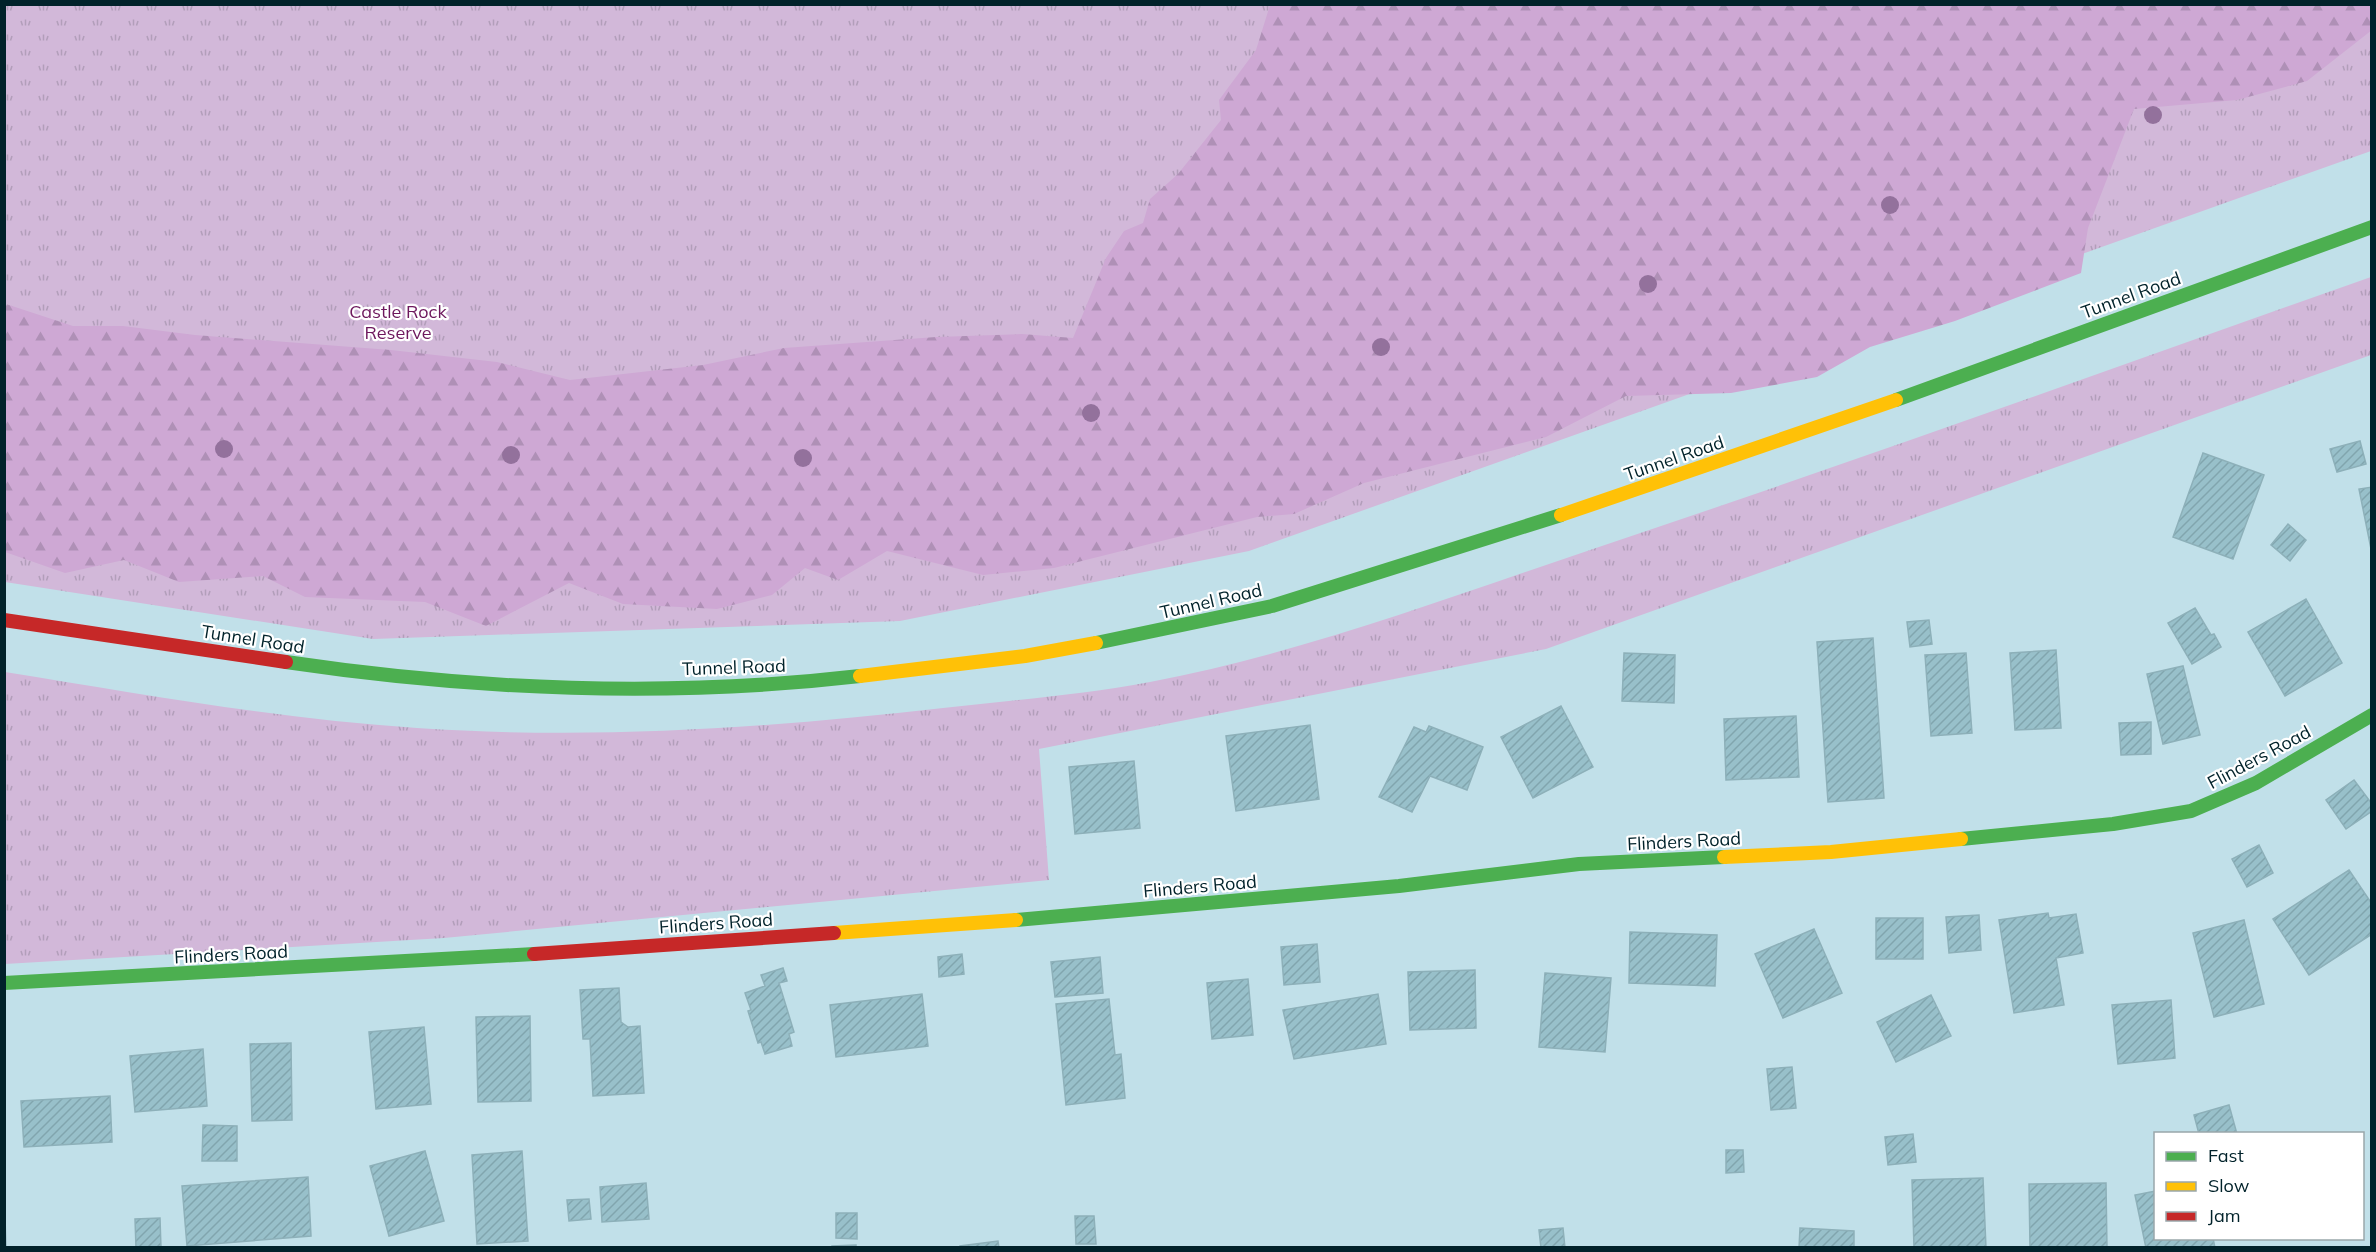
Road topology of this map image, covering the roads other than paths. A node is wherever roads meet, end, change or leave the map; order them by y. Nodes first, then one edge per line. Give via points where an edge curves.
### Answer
1 (2372, 228) edge
2 (4, 620) edge
3 (2372, 715) edge
4 (4, 983) edge

1 - 2 main road, Tunnel Road via 1855,415 1508,533 1272,606 1025,656 823,680 723,686 554,688 386,677
3 - 4 main road, Flinders Road via 2214,803 2157,818 2113,824 1831,852 1579,864 1399,886 999,922 435,961

